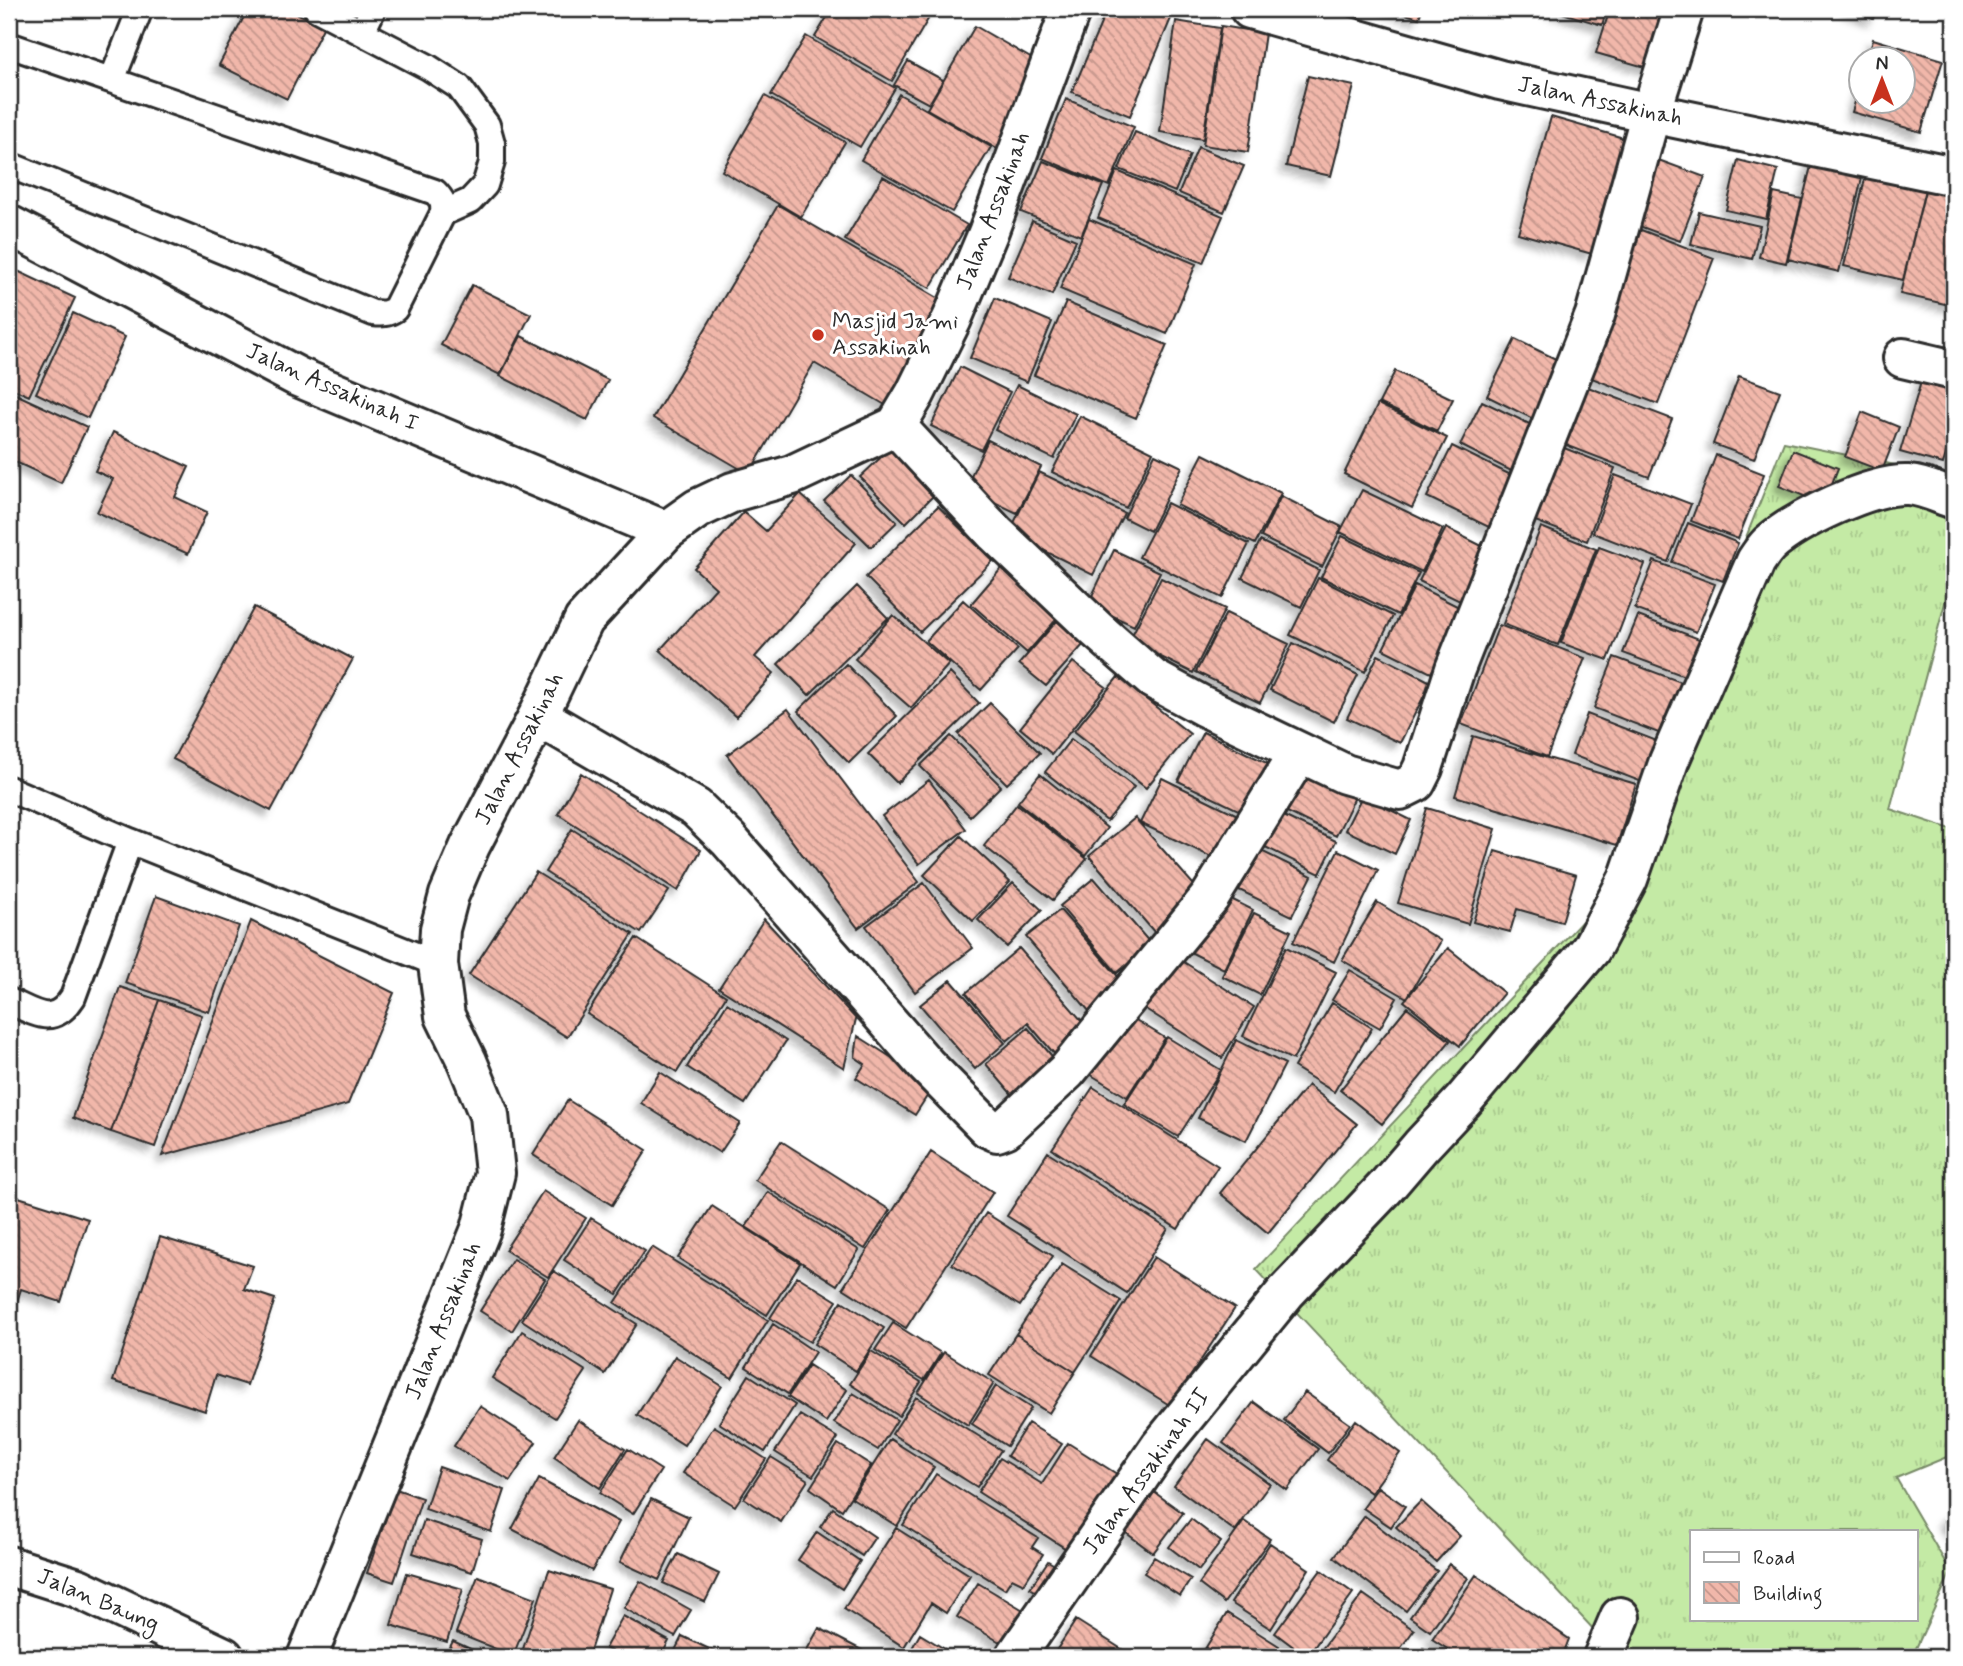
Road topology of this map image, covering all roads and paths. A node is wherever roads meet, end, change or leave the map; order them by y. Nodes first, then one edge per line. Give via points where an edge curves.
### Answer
1 (140, 9) edge
2 (317, 9) edge
3 (373, 9) edge
4 (1071, 9) edge
5 (1250, 9) edge
6 (1684, 9) edge
7 (362, 32) junction
8 (9, 45) edge
9 (112, 80) junction
10 (1651, 113) junction
11 (9, 165) edge
12 (1954, 176) edge
13 (443, 213) junction
14 (9, 225) edge
15 (1903, 358) dead end
16 (1954, 370) edge
17 (896, 426) junction
18 (1954, 499) edge
19 (666, 531) junction
20 (538, 716) junction
21 (1299, 753) junction
22 (9, 789) edge
23 (130, 841) junction
24 (438, 964) junction
25 (9, 1002) edge
26 (9, 1566) edge
27 (1620, 1617) dead end
28 (224, 1657) edge
29 (307, 1657) edge
30 (1015, 1657) edge
31 (1603, 1657) edge

1 - 9 lane
2 - 7 lane
3 - 7 lane
4 - 17 street, Jalan Assakinah via 962,295
5 - 10 street, Jalan Assakinah via 1500,80
6 - 10 street
7 - 13 lane via 459,87 487,125 492,162 485,186 470,201
8 - 9 lane
9 - 13 lane via 435,192
10 - 12 street, Jalan Assakinah
10 - 21 street via 1595,315 1455,669 1416,782 1400,790 1345,774
11 - 13 lane via 373,313 395,309
14 - 19 street, Jalan Assakinah I via 298,377
15 - 16 street
17 - 19 street, Jalan Assakinah via 792,475 733,492
17 - 21 street via 995,533 1153,679
18 - 30 street, Jalan Assakinah II via 1921,487 1885,488 1852,497 1797,524 1767,545 1669,761 1629,879 1591,949 1463,1101 1286,1293 1160,1447
19 - 20 street, Jalan Assakinah via 584,620
20 - 21 street via 696,808 926,1065 997,1132 1067,1071 1210,897
20 - 24 street, Jalan Assakinah via 449,895 440,929
22 - 23 lane
23 - 24 lane
23 - 25 lane via 65,1009 53,1016
24 - 29 street, Jalan Assakinah via 444,1016 489,1115 495,1173 481,1229
26 - 28 street, Jalan Baung via 78,1588
27 - 31 street

